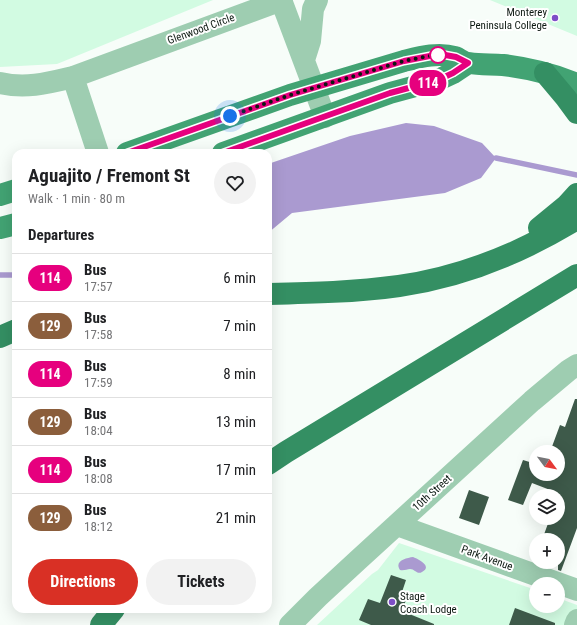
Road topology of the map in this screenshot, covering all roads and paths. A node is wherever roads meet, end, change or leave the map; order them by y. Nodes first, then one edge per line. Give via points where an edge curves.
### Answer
1 (282, 0) edge
2 (317, 0) edge
3 (304, 60) junction
4 (468, 63) junction
5 (545, 73) junction
6 (73, 76) junction
7 (577, 80) edge
8 (0, 84) edge
9 (577, 84) edge
10 (315, 87) junction
11 (577, 113) edge
12 (325, 117) junction
13 (97, 149) edge
14 (138, 149) edge
15 (234, 149) edge
16 (12, 191) edge
17 (577, 194) edge
18 (0, 195) edge
19 (577, 218) edge
20 (12, 225) edge
21 (0, 228) edge
22 (499, 258) junction
23 (577, 275) edge
24 (577, 285) edge
25 (272, 294) edge
26 (538, 299) junction
27 (12, 332) edge
28 (0, 337) edge
29 (577, 365) edge
30 (272, 461) edge
31 (397, 525) junction
32 (577, 590) edge
33 (111, 613) edge
34 (577, 620) edge
35 (101, 625) edge
36 (290, 625) edge
37 (575, 625) edge

1 - 3 street, Glenwood Circle
1 - 6 street, Glenwood Circle
2 - 3 street via 313,9 310,41
3 - 10 street, Glenwood Circle
4 - 5 main road via 512,66
4 - 10 main road via 456,57 440,54 419,57
4 - 12 main road via 438,80 390,93
5 - 7 main road
5 - 9 main road
5 - 11 highway
6 - 8 street, Glenwood Circle via 29,86
6 - 13 street
10 - 12 street, Glenwood Circle
10 - 14 main road
12 - 15 main road
16 - 18 main road
17 - 22 highway via 558,213
19 - 22 highway via 534,243
20 - 21 main road
22 - 25 highway via 461,272 400,286 338,292
23 - 26 highway
24 - 26 highway
26 - 30 highway
27 - 28 highway
29 - 31 street, 10th Street via 532,401
31 - 32 street, Park Avenue
31 - 36 street, 10th Street
33 - 35 highway
34 - 37 street

